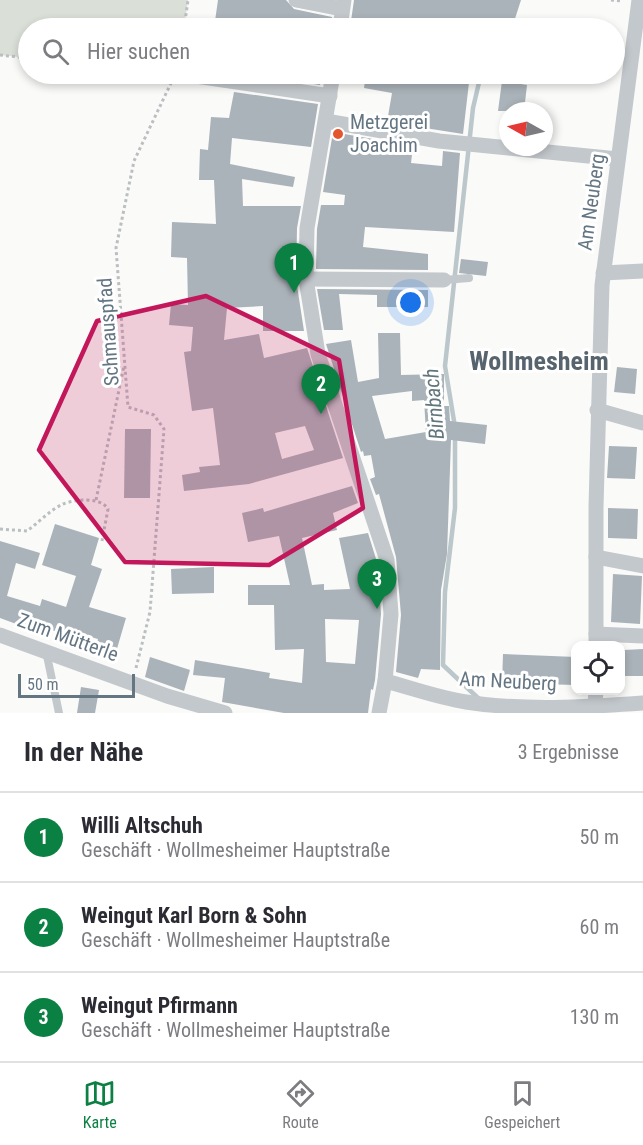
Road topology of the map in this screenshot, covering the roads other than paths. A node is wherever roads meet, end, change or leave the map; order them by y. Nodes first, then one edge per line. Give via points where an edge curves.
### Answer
1 (296, 0) edge
2 (639, 0) edge
3 (343, 5) edge
4 (249, 84) edge
5 (332, 84) edge
6 (330, 96) junction
7 (326, 121) junction
8 (618, 159) junction
9 (643, 271) edge
10 (603, 273) junction
11 (451, 278) joint
12 (469, 278) dead end
13 (306, 279) junction
14 (597, 410) junction
15 (643, 423) edge
16 (596, 557) junction
17 (643, 566) edge
18 (0, 635) edge
19 (643, 636) edge
20 (596, 640) edge
21 (46, 650) junction
22 (385, 681) junction
23 (595, 698) edge
24 (643, 703) edge
25 (59, 713) edge
26 (225, 713) edge
27 (379, 713) edge

1 - 3 street
2 - 8 street, Am Neuberg
4 - 6 street
5 - 6 street
6 - 7 street
7 - 8 street via 483,146
7 - 13 street via 307,228
8 - 10 street, Am Neuberg
9 - 10 street
10 - 14 street, Am Neuberg
11 - 12 lane
11 - 13 street
13 - 22 street via 318,354 387,560 392,605
14 - 15 street
14 - 16 street, Am Neuberg
16 - 17 street
16 - 20 street, Am Neuberg
18 - 21 street, Zum Mütterle
19 - 20 street, Am Neuberg
21 - 25 lane
21 - 26 street, Zum Mütterle
22 - 23 street, Am Neuberg via 486,705
22 - 27 street
23 - 24 street, Am Neuberg

